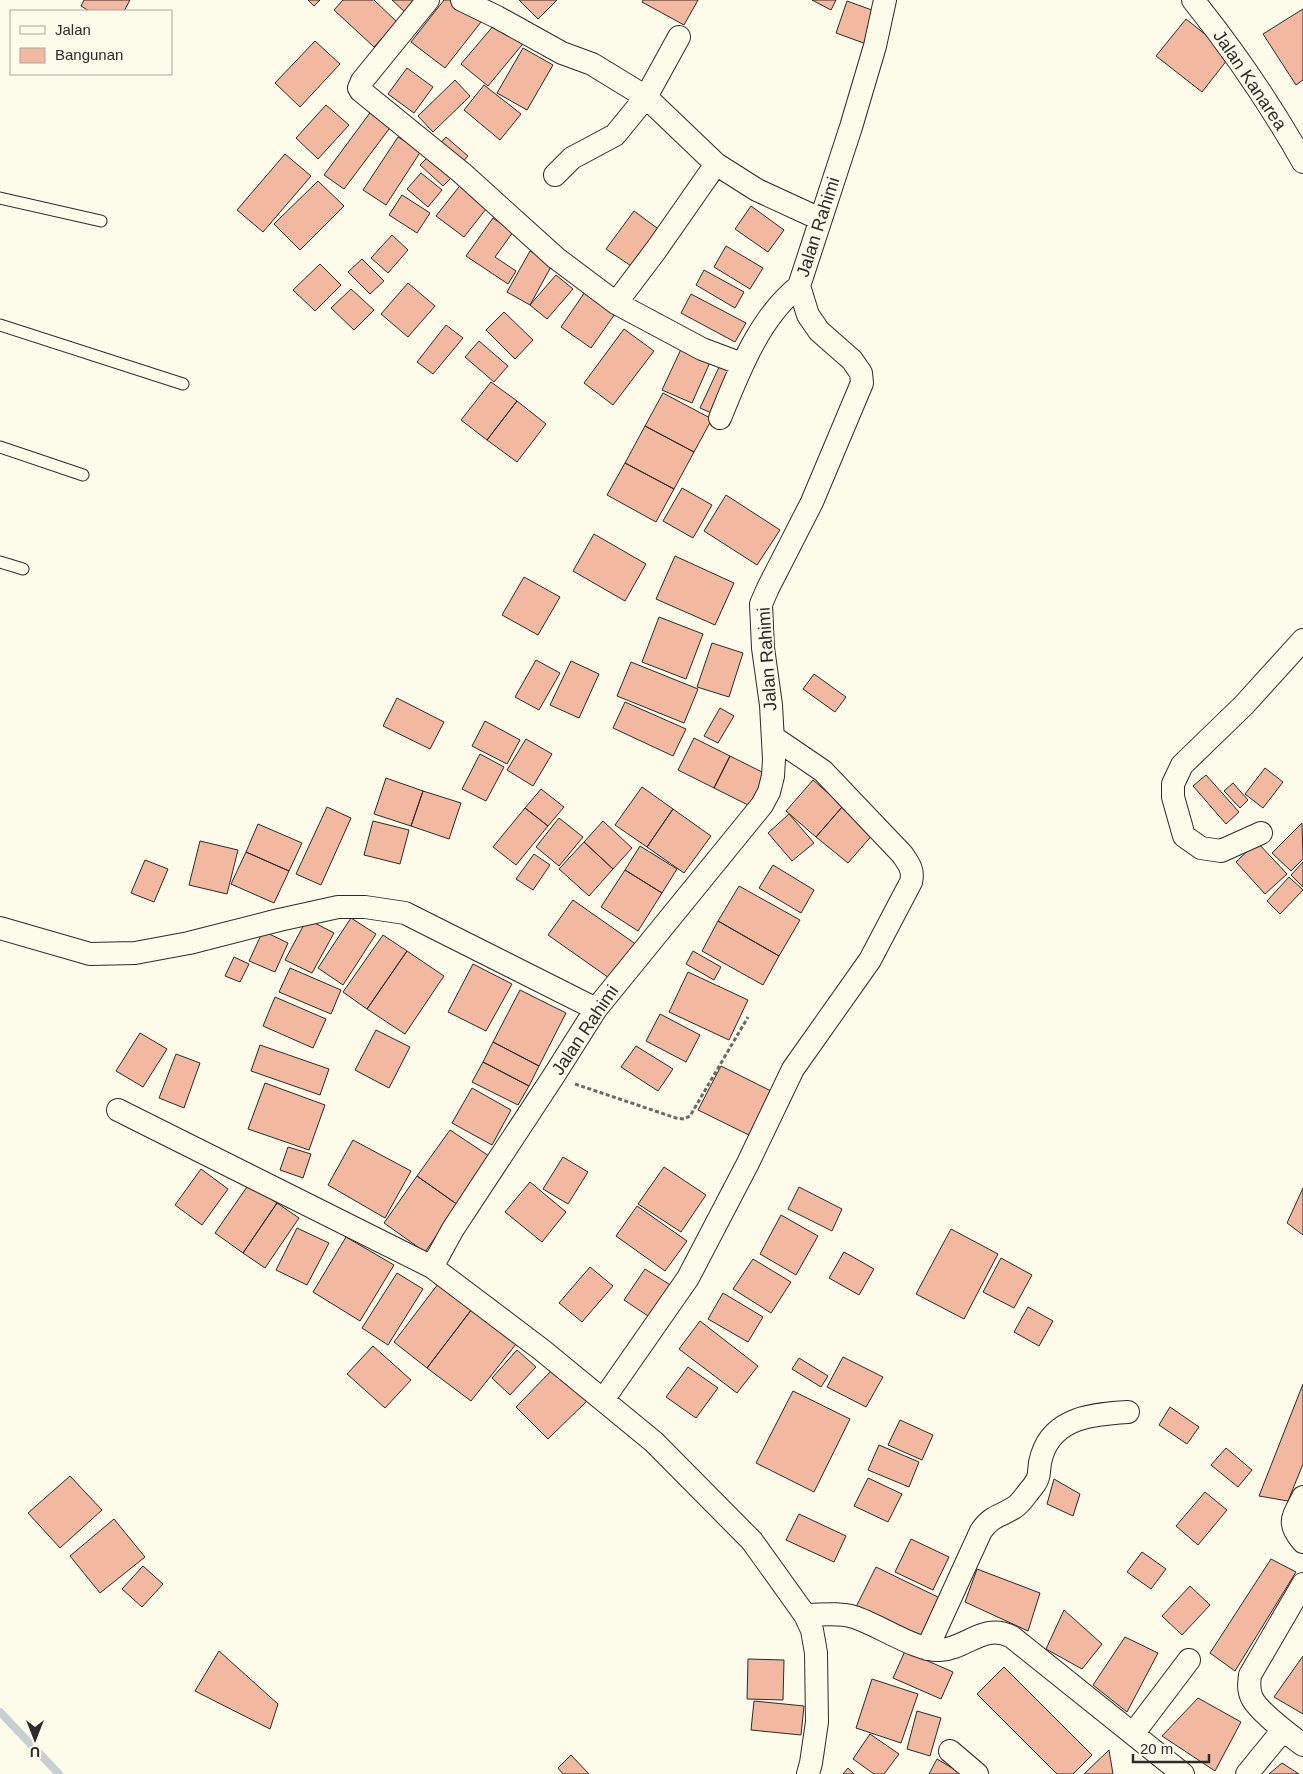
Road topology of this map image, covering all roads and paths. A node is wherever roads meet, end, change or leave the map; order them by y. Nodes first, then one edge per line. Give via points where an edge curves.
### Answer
1 (428, 0) edge
2 (462, 0) edge
3 (885, 0) edge
4 (1193, 0) edge
5 (679, 37) dead end
6 (646, 97) junction
7 (1303, 162) edge
8 (716, 164) junction
9 (555, 175) dead end
10 (0, 198) edge
11 (820, 219) junction
12 (101, 221) dead end
13 (799, 286) junction
14 (616, 303) junction
15 (0, 325) edge
16 (742, 364) junction
17 (183, 384) dead end
18 (720, 418) dead end
19 (0, 446) edge
20 (83, 475) dead end
21 (0, 562) edge
22 (23, 570) dead end
23 (1303, 640) edge
24 (773, 737) junction
25 (1261, 833) dead end
26 (0, 928) edge
27 (596, 1008) junction
28 (748, 1017) dead end
29 (554, 1077) junction
30 (118, 1110) dead end
31 (432, 1267) junction
32 (603, 1400) junction
33 (1128, 1412) dead end
34 (1303, 1497) edge
35 (1303, 1542) edge
36 (1303, 1584) edge
37 (805, 1615) junction
38 (928, 1649) junction
39 (1189, 1660) dead end
40 (1283, 1730) junction
41 (1133, 1734) junction
42 (1303, 1744) edge
43 (950, 1750) dead end
44 (808, 1774) edge
45 (977, 1774) edge
46 (1183, 1774) edge
47 (1246, 1774) edge

1 - 14 street via 359,88 462,173 556,258
2 - 6 street via 498,16 562,53 592,64
3 - 11 street, Jalan Rahimi via 851,127
4 - 7 street, Jalan Kanarea via 1266,99
5 - 6 street
6 - 8 street
6 - 9 street via 615,135 572,158
8 - 11 street via 757,190
8 - 14 street
10 - 12 lane
11 - 13 street, Jalan Rahimi
13 - 16 street via 785,297 770,317
13 - 24 street, Jalan Rahimi via 808,315 819,331 852,360 861,373 862,383 812,502 761,604
14 - 16 street via 702,350
15 - 17 lane
16 - 18 street
19 - 20 lane
21 - 22 lane
23 - 25 street via 1244,705 1182,765 1173,784 1184,836 1202,848 1220,851
24 - 27 street, Jalan Rahimi via 773,776 762,806
24 - 32 street via 823,771 902,854 912,868 911,882 870,960 794,1070 688,1278
26 - 27 street via 90,954 135,953 338,908 365,907 405,912
27 - 29 street, Jalan Rahimi
28 - 29 path via 690,1116 684,1118
29 - 31 street, Jalan Rahimi via 453,1229
30 - 31 street
31 - 32 street
32 - 37 street via 654,1442 752,1541
33 - 38 street via 1075,1419 1064,1425 1047,1443 1040,1459 1037,1482 1017,1506 987,1522 981,1531
34 - 35 street via 1292,1523
36 - 40 street via 1250,1675 1248,1684 1253,1701
37 - 38 street via 853,1616
37 - 44 street via 812,1630 816,1653 817,1722
38 - 41 street via 944,1649 989,1632 1005,1633
39 - 41 street
40 - 42 street
40 - 47 street
41 - 46 street
43 - 45 street

